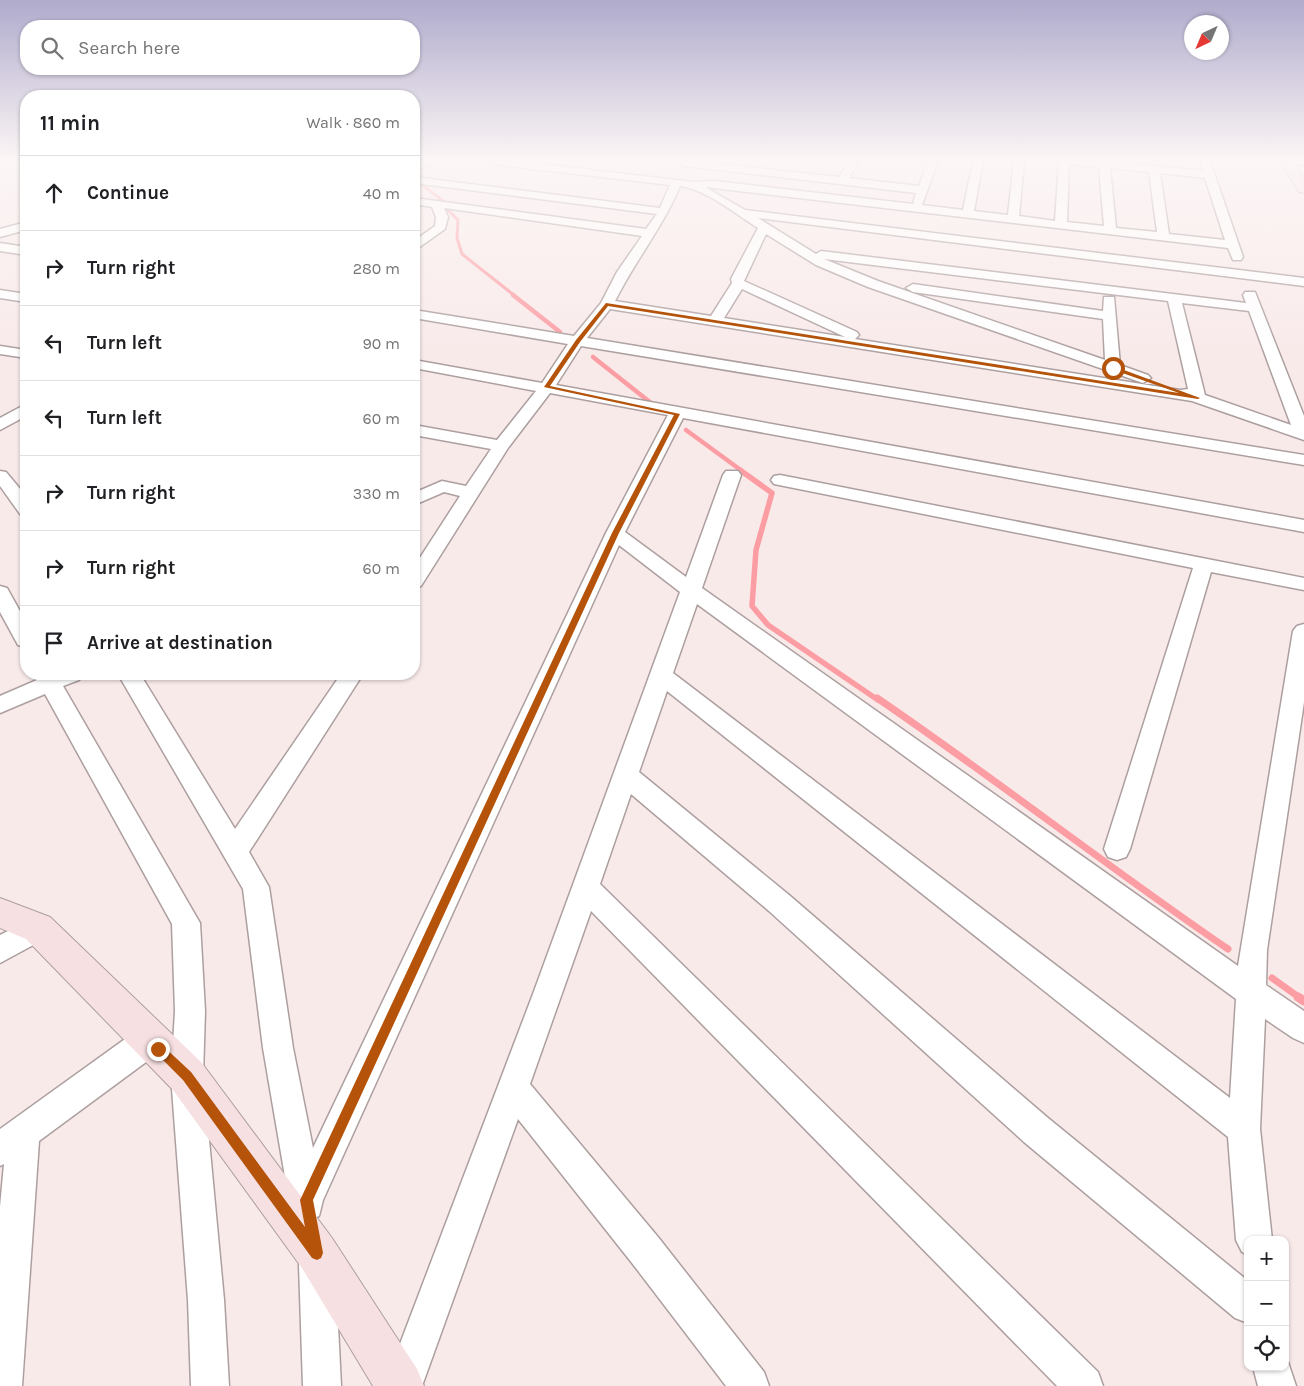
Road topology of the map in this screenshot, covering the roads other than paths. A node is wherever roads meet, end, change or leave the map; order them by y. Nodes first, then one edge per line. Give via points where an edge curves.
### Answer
1 (442, 226) edge
2 (594, 226) edge
3 (654, 226) edge
4 (761, 226) edge
5 (918, 226) edge
6 (1075, 226) edge
7 (1110, 226) edge
8 (1162, 226) edge
9 (1227, 226) edge
10 (20, 228) edge
11 (764, 228) junction
12 (1110, 230) junction
13 (0, 233) edge
14 (649, 233) junction
15 (1163, 236) junction
16 (420, 243) edge
17 (1233, 244) junction
18 (0, 247) edge
19 (20, 250) edge
20 (806, 253) junction
21 (953, 255) junction
22 (1242, 275) junction
23 (1304, 282) edge
24 (738, 284) junction
25 (873, 284) junction
26 (1108, 289) junction
27 (944, 292) junction
28 (0, 294) edge
29 (20, 297) edge
30 (1174, 297) junction
31 (607, 304) junction
32 (1255, 308) junction
33 (420, 315) edge
34 (1110, 316) junction
35 (715, 321) junction
36 (578, 341) junction
37 (878, 347) junction
38 (0, 350) edge
39 (20, 353) edge
40 (420, 365) edge
41 (1113, 368) junction
42 (547, 387) junction
43 (1198, 398) junction
44 (20, 413) edge
45 (677, 414) junction
46 (0, 425) edge
47 (420, 431) edge
48 (1304, 435) edge
49 (501, 446) junction
50 (1304, 460) edge
51 (732, 475) dead end
52 (780, 480) dead end
53 (420, 481) edge
54 (442, 486) junction
55 (472, 493) junction
56 (420, 497) edge
57 (1304, 526) edge
58 (615, 533) junction
59 (1204, 564) junction
60 (420, 573) edge
61 (1304, 584) edge
62 (691, 590) junction
63 (0, 593) edge
64 (20, 629) edge
65 (1304, 630) edge
66 (661, 675) junction
67 (49, 680) edge
68 (57, 680) edge
69 (133, 680) edge
70 (348, 680) edge
71 (0, 704) edge
72 (625, 774) junction
73 (1117, 849) dead end
74 (235, 851) junction
75 (585, 887) junction
76 (0, 913) edge
77 (38, 928) junction
78 (0, 950) edge
79 (1249, 991) junction
80 (1304, 1028) edge
81 (150, 1040) junction
82 (187, 1076) junction
83 (513, 1088) junction
84 (1244, 1129) junction
85 (11, 1142) edge
86 (306, 1200) junction
87 (1254, 1236) edge
88 (317, 1253) junction
89 (1244, 1302) edge
90 (1273, 1371) edge
91 (2, 1386) edge
92 (210, 1386) edge
93 (322, 1386) edge
94 (400, 1386) edge
95 (404, 1386) edge
96 (750, 1386) edge
97 (1084, 1386) edge
98 (1276, 1386) edge

1 - 16 street
2 - 14 street
3 - 14 street
4 - 11 street
5 - 21 street
6 - 12 street
7 - 12 street
8 - 15 street
9 - 17 street
10 - 13 street
11 - 20 street
11 - 24 street via 737,279
12 - 15 street
14 - 31 street via 623,272
15 - 17 street
17 - 22 street
18 - 19 street
20 - 21 street
20 - 25 street
21 - 22 street
21 - 26 street
21 - 27 street
22 - 23 street
22 - 32 street
24 - 35 street
24 - 37 street
25 - 27 street
25 - 41 street
26 - 30 street
26 - 34 street
27 - 34 street
28 - 29 street
30 - 32 street
30 - 43 street
31 - 35 street
31 - 36 street
32 - 48 street
33 - 36 street
34 - 41 street
35 - 37 street
36 - 42 street
36 - 50 street
37 - 43 street
38 - 39 street
40 - 42 street
41 - 43 street
42 - 45 street
42 - 49 street
43 - 48 street
44 - 46 street
45 - 57 street
45 - 58 street
47 - 49 street
49 - 55 street
51 - 62 street
52 - 59 street
53 - 54 street
54 - 55 street
54 - 56 street
55 - 60 street
58 - 62 street
58 - 86 street
59 - 61 street
59 - 73 street
62 - 66 street
62 - 79 street
63 - 64 street
65 - 79 street
66 - 72 street
66 - 84 street
67 - 71 street
68 - 82 street via 186,923 190,1011
69 - 74 street
70 - 74 street
72 - 75 street
72 - 89 street via 779,903 1036,1130
74 - 86 street via 256,887 278,1048
75 - 83 street
75 - 97 street
76 - 77 street
77 - 78 street
77 - 81 street
79 - 80 street
79 - 84 street
81 - 82 street
81 - 85 street
82 - 88 street
82 - 92 street
83 - 95 street
83 - 96 street
84 - 87 street
85 - 91 street
86 - 88 street
88 - 93 street
88 - 94 street
90 - 98 street

